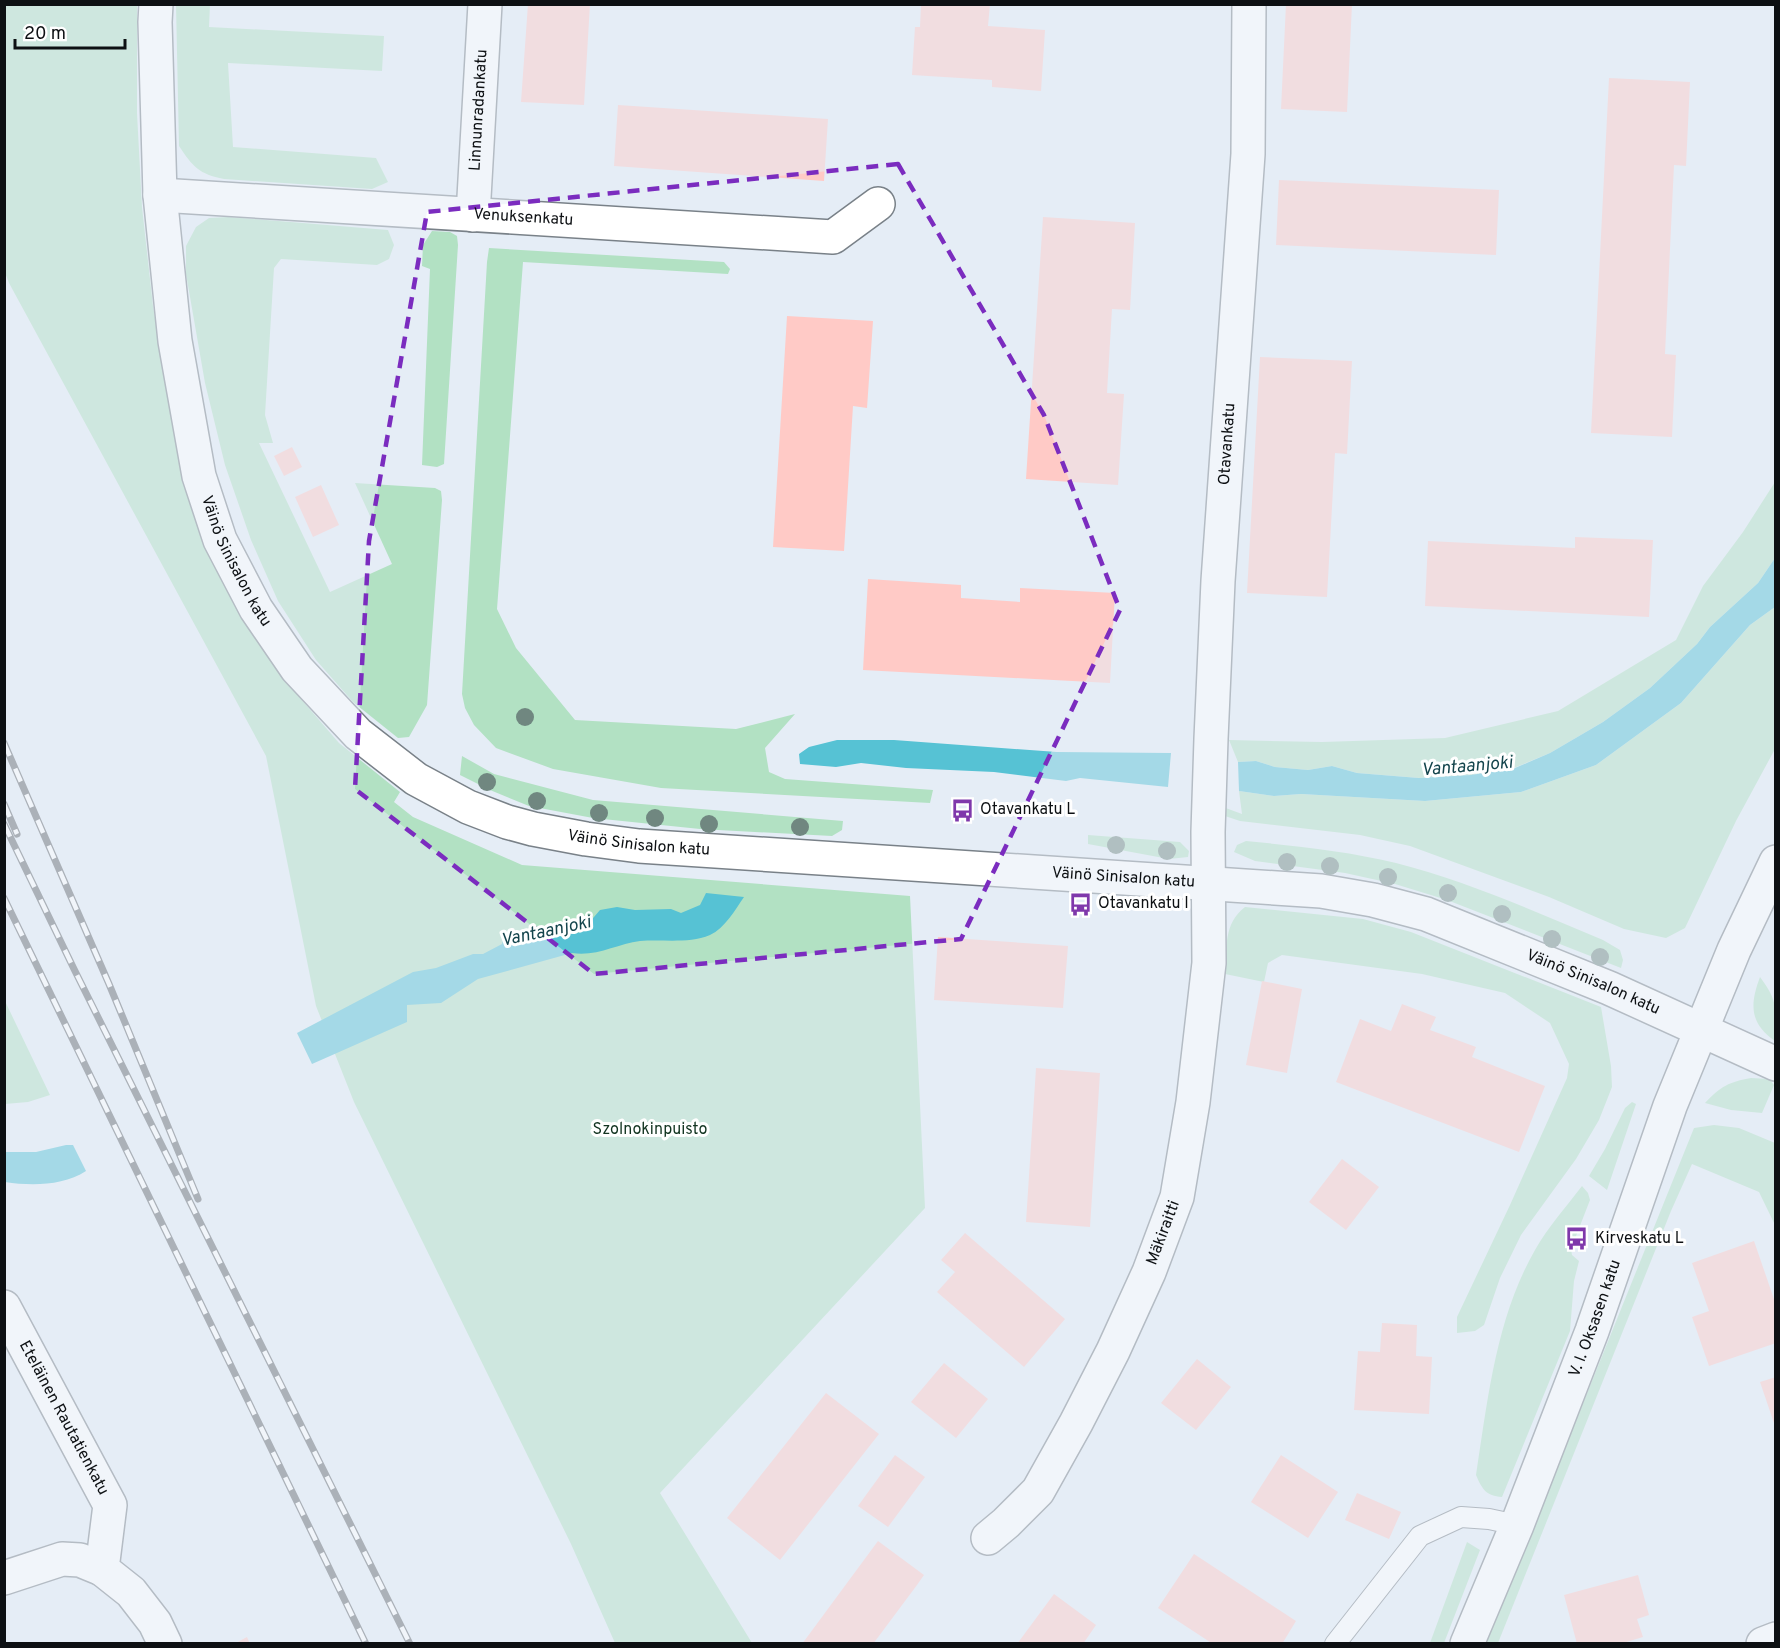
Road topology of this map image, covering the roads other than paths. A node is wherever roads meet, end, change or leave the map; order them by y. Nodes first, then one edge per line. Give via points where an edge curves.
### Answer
1 (156, 4) edge
2 (485, 4) edge
3 (1249, 4) edge
4 (160, 195) junction
5 (878, 204) dead end
6 (472, 215) junction
7 (1776, 861) edge
8 (1210, 883) junction
9 (1700, 1030) junction
10 (1776, 1064) edge
11 (4, 1307) edge
12 (1517, 1525) junction
13 (988, 1538) dead end
14 (102, 1569) junction
15 (4, 1578) edge
16 (1776, 1639) edge
17 (165, 1644) edge
18 (1335, 1644) edge
19 (1467, 1644) edge
20 (1763, 1644) edge

1 - 4 street, Väinö Sinisalon katu
2 - 6 street, Linnunradankatu
3 - 8 street, Otavankatu via 1248,154 1218,581
4 - 6 street, Venuksenkatu
4 - 8 street, Väinö Sinisalon katu via 177,352 199,476 220,540 256,609 297,669 358,734 416,779 468,807 507,822 586,839
5 - 6 street, Venuksenkatu via 833,237
7 - 9 street, V. I. Oksasen katu
8 - 9 street, Väinö Sinisalon katu via 1320,891 1426,915 1609,987
8 - 13 street, Mäkiraitti via 1209,963 1196,1081 1177,1197 1149,1272 1076,1423 1038,1491
9 - 10 street, Väinö Sinisalon katu
9 - 12 street, V. I. Oksasen katu via 1592,1331
11 - 14 street, Eteläinen Rautatienkatu via 110,1505
12 - 18 lane via 1461,1517 1420,1536
12 - 19 street, V. I. Oksasen katu
14 - 15 street via 80,1560 62,1560
14 - 17 street via 131,1592 155,1623
16 - 20 street

